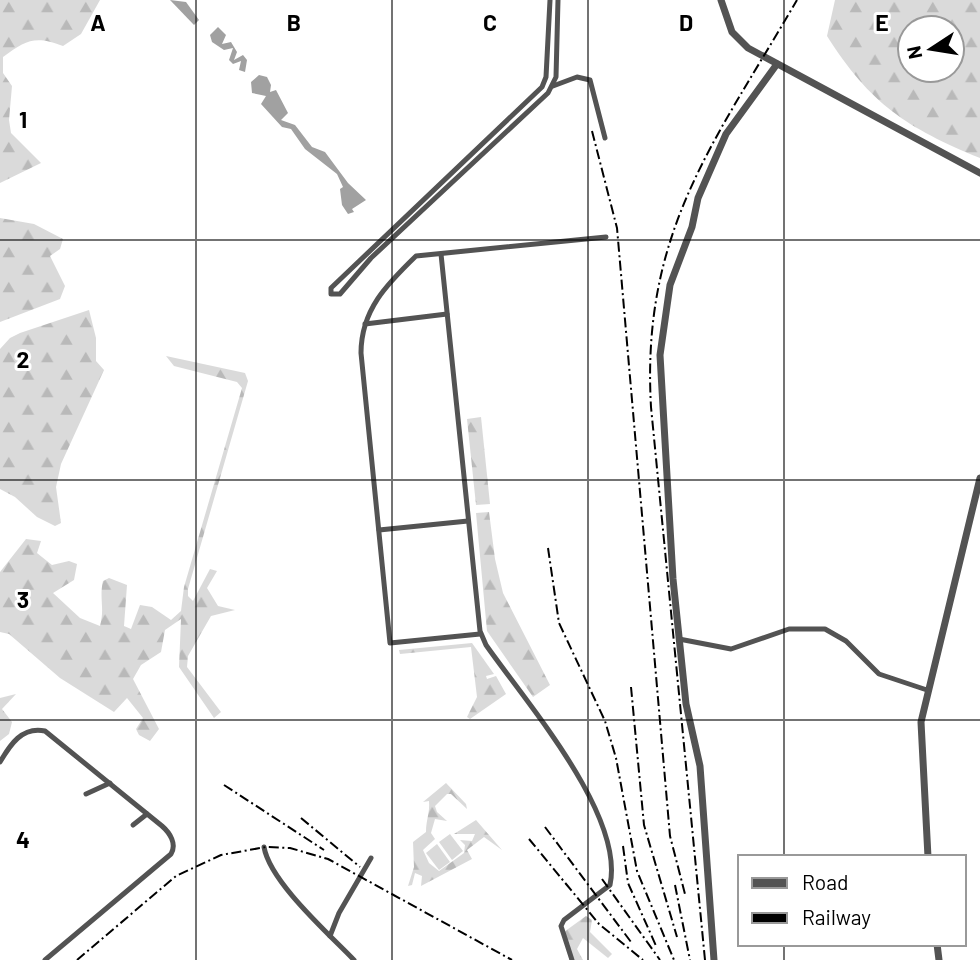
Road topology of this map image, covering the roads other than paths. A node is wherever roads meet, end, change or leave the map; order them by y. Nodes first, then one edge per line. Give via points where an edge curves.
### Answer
1 (550, 0) edge
2 (558, 0) edge
3 (721, 0) edge
4 (777, 64) junction
5 (544, 82) junction
6 (556, 86) junction
7 (605, 138) dead end
8 (980, 173) edge
9 (606, 237) dead end
10 (441, 254) junction
11 (447, 314) junction
12 (365, 324) junction
13 (980, 478) edge
14 (468, 521) junction
15 (379, 530) junction
16 (480, 634) junction
17 (679, 639) junction
18 (927, 690) junction
19 (0, 762) edge
20 (110, 783) junction
21 (86, 794) dead end
22 (147, 814) junction
23 (134, 825) dead end
24 (264, 847) dead end
25 (928, 855) edge
26 (371, 858) dead end
27 (330, 936) junction
28 (45, 960) edge
29 (354, 960) edge
30 (572, 960) edge
31 (714, 960) edge

1 - 5 street
2 - 6 street
3 - 4 street via 739,41
4 - 8 street
4 - 17 street via 726,134 698,198 666,303 660,387
5 - 6 street
5 - 6 street via 366,253 331,288 331,294 340,294 371,258
6 - 7 street via 578,77 590,80
9 - 10 street
10 - 11 street
10 - 12 street via 416,256 381,292
11 - 12 street
11 - 14 street
12 - 15 street via 361,353
13 - 18 street
14 - 15 street
14 - 16 street
15 - 16 street via 390,643
16 - 30 street via 585,786 601,817 611,882 564,920 562,932
17 - 18 street via 731,649 789,629 825,629 846,641 879,674
17 - 31 street via 686,704 700,766
18 - 25 street via 920,732
19 - 20 street via 10,742 39,730 69,748
20 - 21 street
20 - 22 street
22 - 23 street
22 - 28 street via 171,836 171,854
24 - 27 street via 265,856 288,890
26 - 27 street
27 - 29 street

